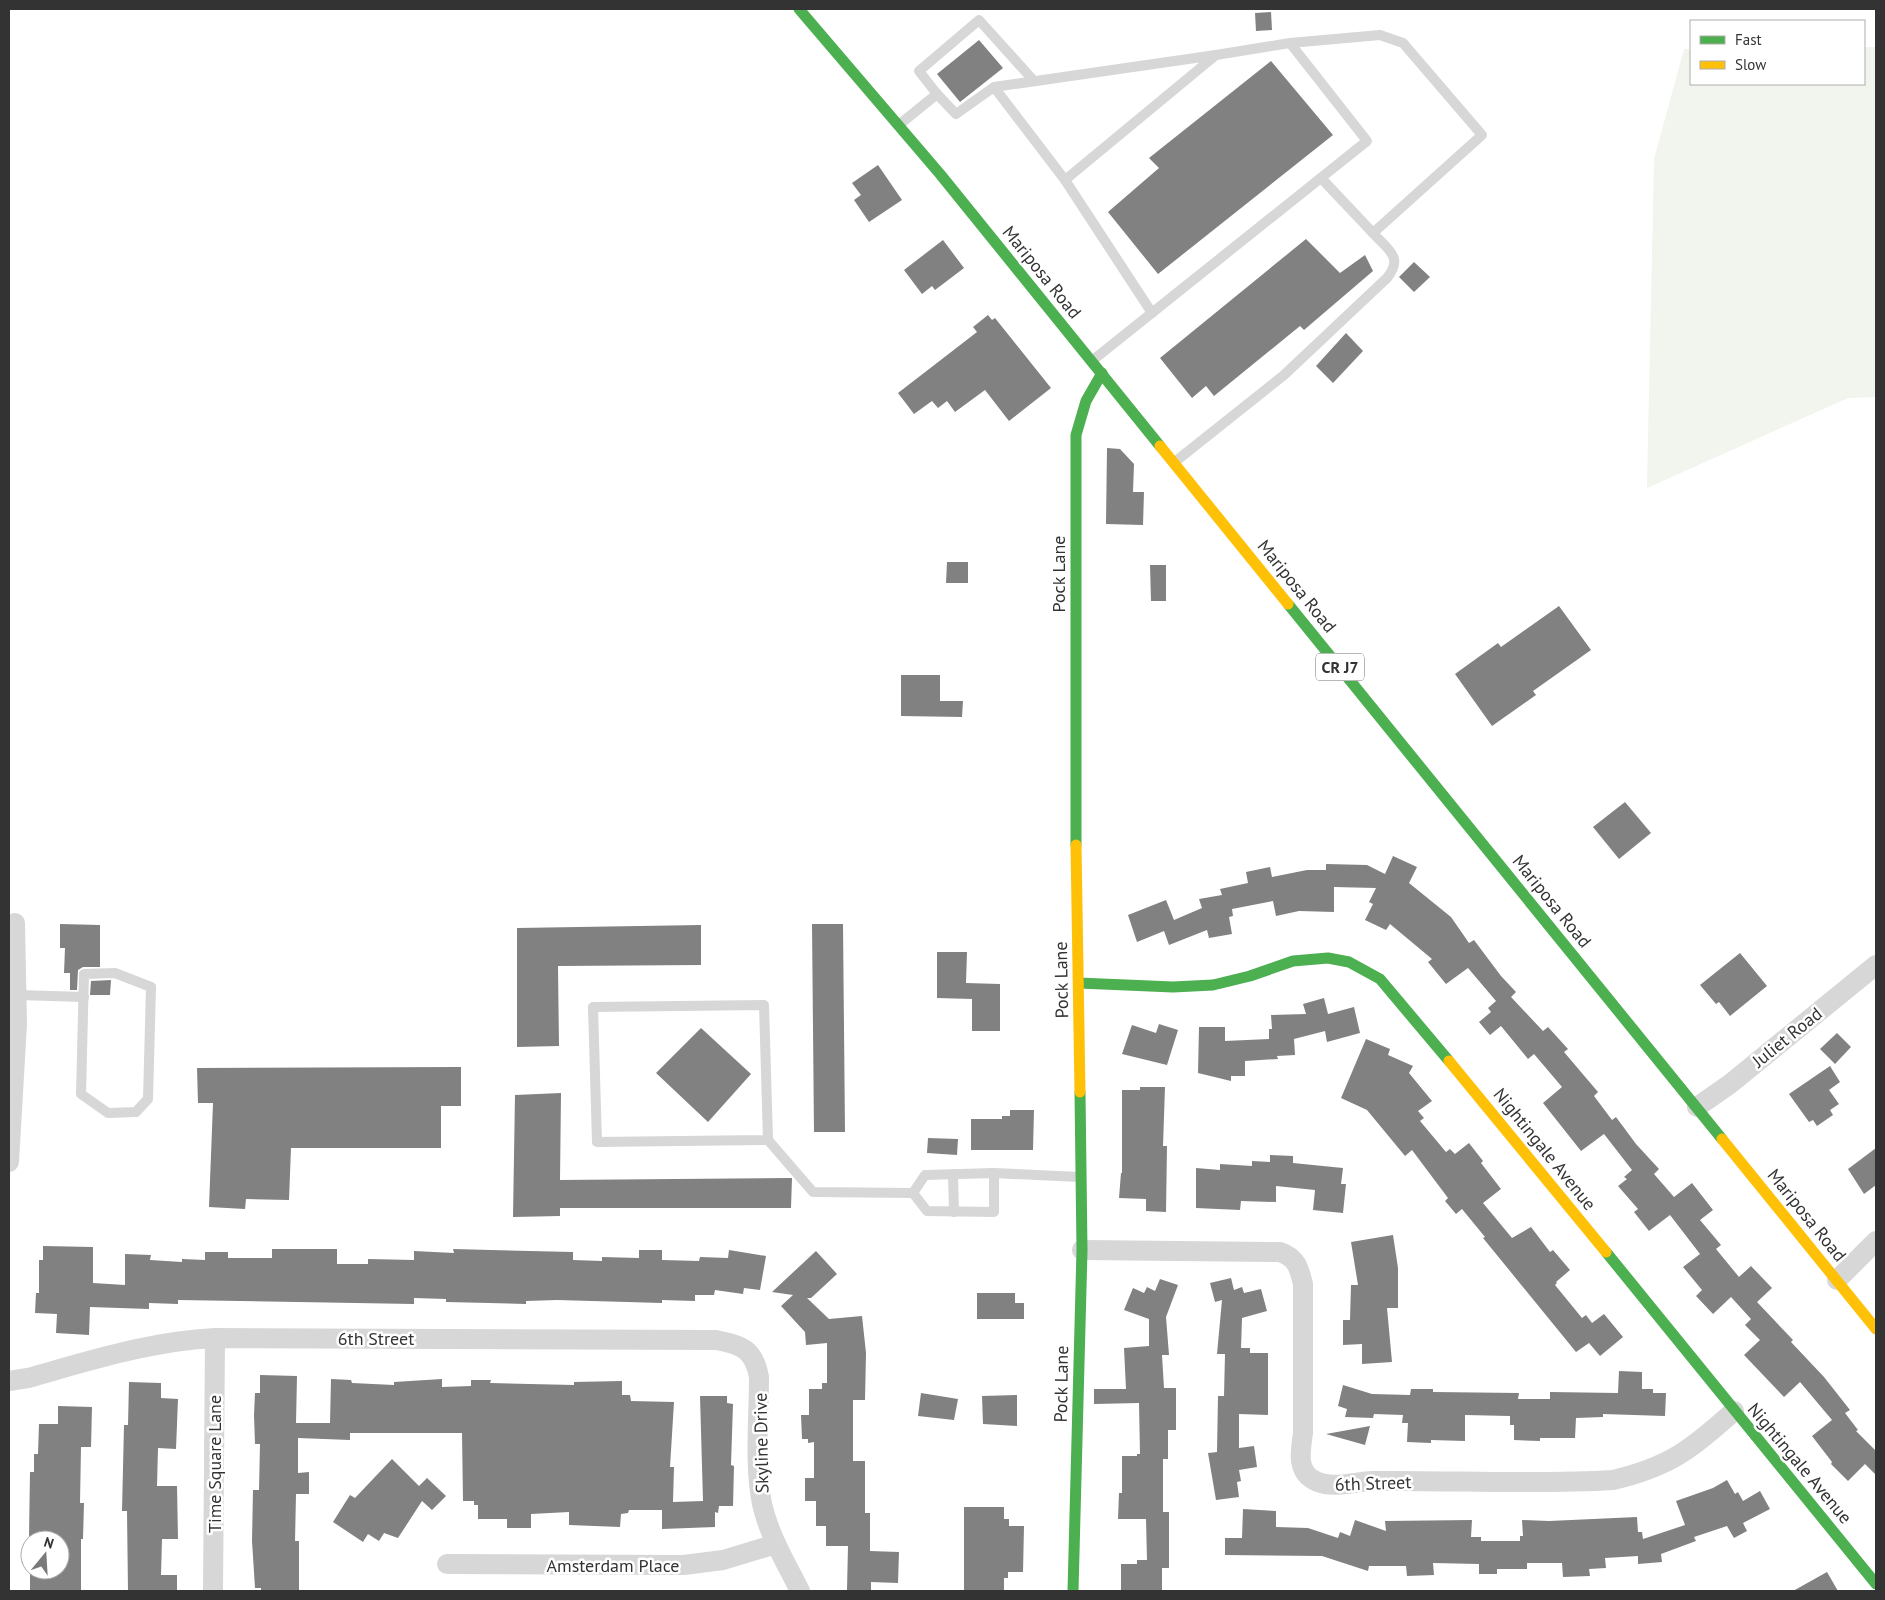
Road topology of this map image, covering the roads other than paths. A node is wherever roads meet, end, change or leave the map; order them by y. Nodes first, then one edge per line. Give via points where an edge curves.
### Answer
1 (800, 9) edge
2 (1290, 43) junction
3 (1216, 55) junction
4 (1034, 81) junction
5 (994, 87) junction
6 (938, 94) junction
7 (899, 124) junction
8 (1321, 178) junction
9 (1065, 180) junction
10 (1373, 233) junction
11 (1152, 313) junction
12 (1092, 361) junction
13 (1102, 373) junction
14 (1174, 463) junction
15 (15, 923) dead end
16 (1876, 965) edge
17 (1079, 983) junction
18 (13, 995) edge
19 (84, 997) junction
20 (1696, 1107) junction
21 (768, 1140) junction
22 (9, 1162) edge
23 (994, 1173) junction
24 (953, 1174) junction
25 (1081, 1177) junction
26 (912, 1193) junction
27 (954, 1212) junction
28 (1876, 1241) edge
29 (1082, 1250) junction
30 (1836, 1280) junction
31 (1876, 1329) edge
32 (214, 1338) junction
33 (747, 1350) joint
34 (9, 1381) edge
35 (1734, 1411) junction
36 (776, 1544) junction
37 (447, 1564) dead end
38 (1876, 1584) edge
39 (214, 1591) edge
40 (800, 1591) edge
41 (1073, 1591) edge

1 - 7 street, Mariposa Road / CR J7
2 - 3 lane
2 - 8 lane via 1367,141
2 - 10 lane via 1380,36 1403,43 1482,135
3 - 4 lane
3 - 9 lane
4 - 5 lane
4 - 6 lane via 979,20 919,71
5 - 6 lane via 956,114
5 - 9 lane
6 - 7 lane
7 - 12 street, Mariposa Road / CR J7
8 - 10 lane
8 - 11 lane
9 - 11 lane
10 - 14 lane via 1395,257 1393,270 1387,278 1284,375
11 - 12 lane
12 - 13 street, Mariposa Road / CR J7
13 - 14 street, Mariposa Road / CR J7
13 - 17 street, Pock Lane via 1086,401 1076,435 1075,758
14 - 20 street, Mariposa Road / CR J7
15 - 18 street
16 - 20 street, Juliet Road via 1730,1084
17 - 25 street, Pock Lane
17 - 35 street, Nightingale Avenue via 1172,987 1213,985 1293,961 1328,958 1349,962 1371,972 1398,998
18 - 19 lane
18 - 22 street
19 - 19 lane via 80,1094 108,1114 136,1112 148,1100 151,987 115,973 84,974
20 - 30 street, Mariposa Road / CR J7
21 - 21 lane via 764,1005 593,1007 597,1142
21 - 26 lane via 812,1192
23 - 24 lane
23 - 25 lane
23 - 27 lane via 994,1212
24 - 26 lane via 925,1175
24 - 27 lane
25 - 29 street, Pock Lane
26 - 27 lane via 927,1211
28 - 30 street
29 - 35 street, 6th Street via 1280,1252 1295,1260 1303,1284 1303,1433 1300,1458 1305,1472 1324,1485 1386,1481 1613,1480 1645,1473 1667,1463 1691,1449
29 - 41 street, Pock Lane
30 - 31 street, Mariposa Road / CR J7
32 - 33 street, 6th Street via 716,1340
32 - 34 street, 6th Street via 180,1339
32 - 39 street, Time Square Lane
33 - 36 street, Skyline Drive via 760,1377 758,1472 762,1504
35 - 38 street, Nightingale Avenue
36 - 37 street, Amsterdam Place via 723,1560 684,1565
36 - 40 street, Skyline Drive

